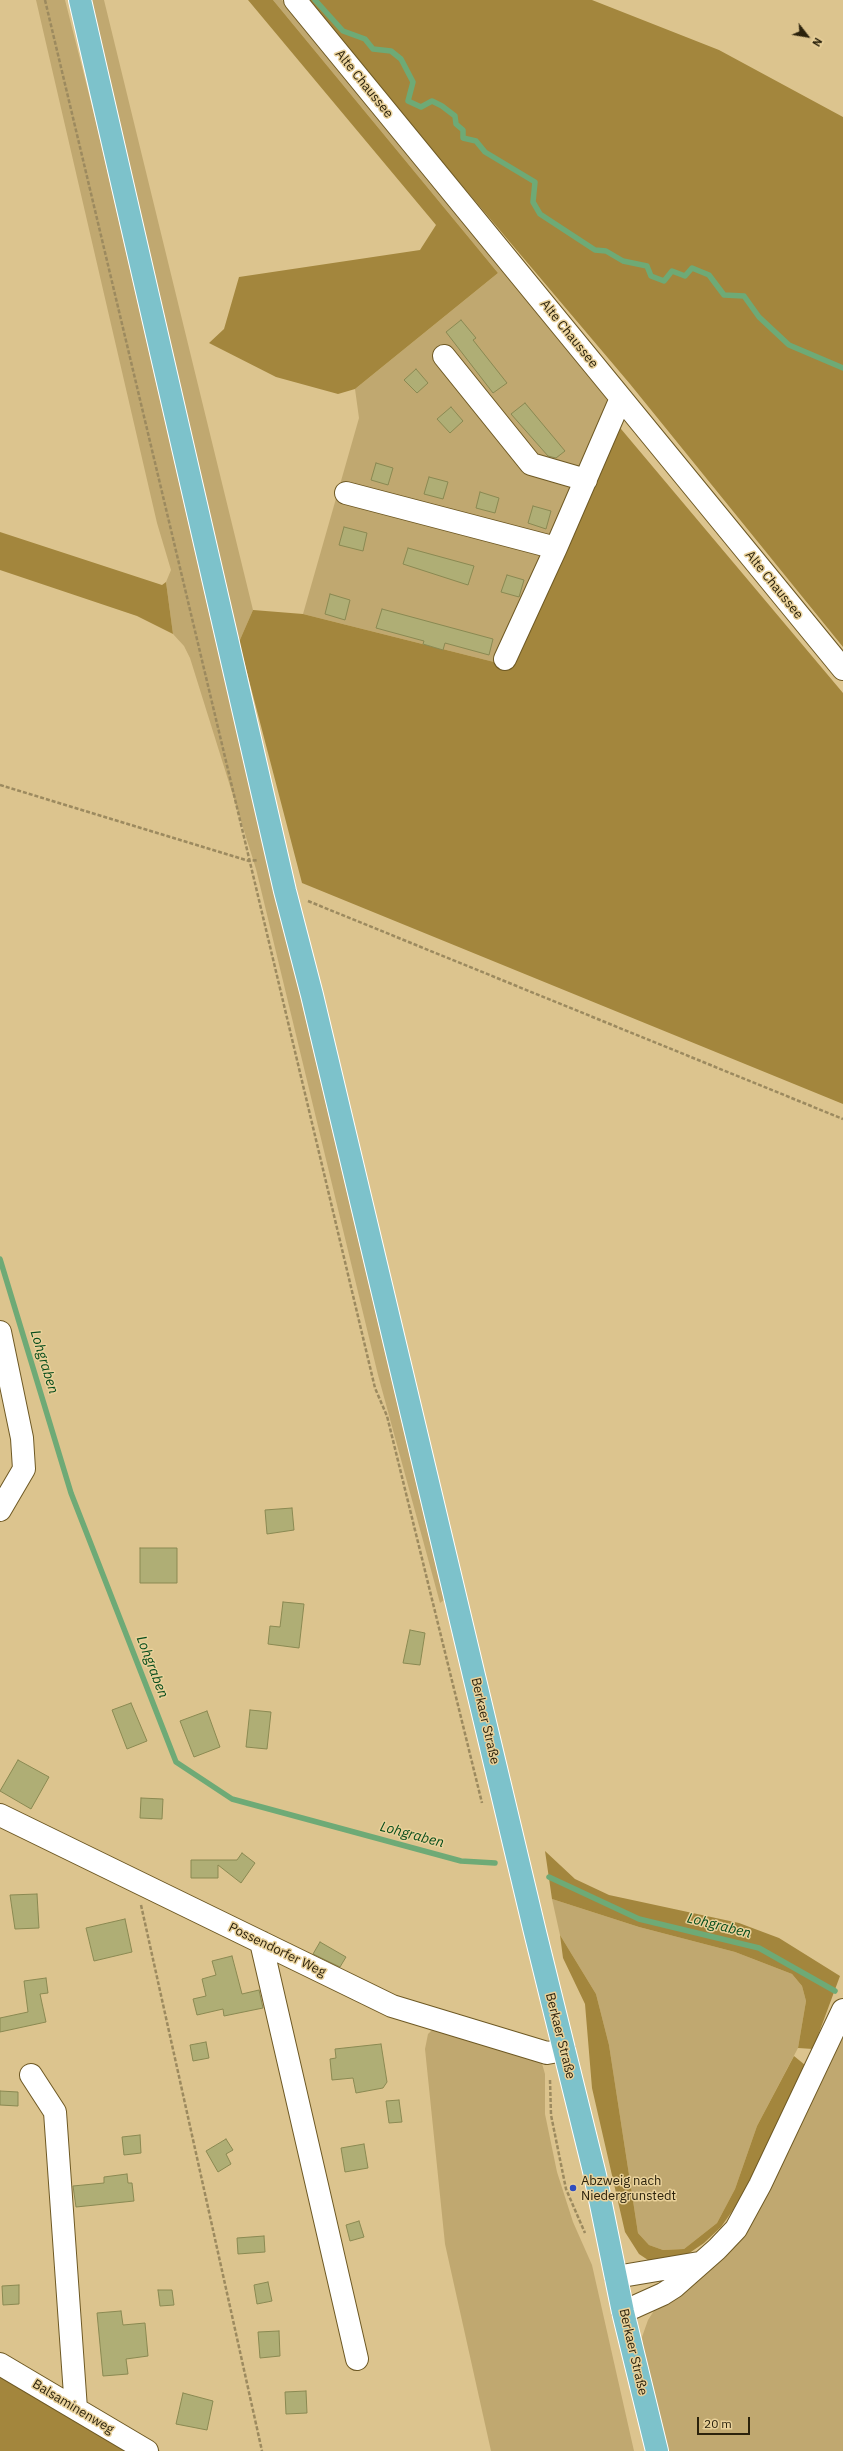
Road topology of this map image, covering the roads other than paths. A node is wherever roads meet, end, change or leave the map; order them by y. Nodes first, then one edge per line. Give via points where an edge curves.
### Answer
1 (80, 0) edge
2 (295, 0) edge
3 (444, 356) dead end
4 (621, 398) junction
5 (586, 480) junction
6 (346, 493) dead end
7 (556, 548) junction
8 (505, 659) dead end
9 (843, 669) edge
10 (0, 1332) edge
11 (6, 1386) edge
12 (0, 1510) edge
13 (0, 1815) edge
14 (261, 1942) junction
15 (843, 2010) edge
16 (555, 2051) junction
17 (31, 2075) dead end
18 (699, 2263) junction
19 (616, 2277) junction
20 (623, 2312) junction
21 (357, 2359) dead end
22 (0, 2364) edge
23 (76, 2409) junction
24 (147, 2451) edge
25 (657, 2451) edge

1 - 16 main road, Berkaer Straße via 285,891 461,1622
2 - 4 street, Alte Chaussee
3 - 5 street via 530,464
4 - 5 street
4 - 9 street, Alte Chaussee
5 - 7 street
6 - 7 street
7 - 8 street
10 - 11 street
11 - 12 street via 22,1438 24,1469
13 - 14 street, Possendorfer Weg
14 - 16 street, Possendorfer Weg via 392,2006
14 - 21 street
15 - 18 street via 760,2185 736,2229 717,2250
16 - 19 main road, Berkaer Straße via 598,2188
17 - 23 street via 55,2112
18 - 19 street
18 - 20 street via 663,2294
19 - 20 main road, Berkaer Straße
20 - 25 main road, Berkaer Straße
22 - 23 street, Balsaminenweg
23 - 24 street, Balsaminenweg

